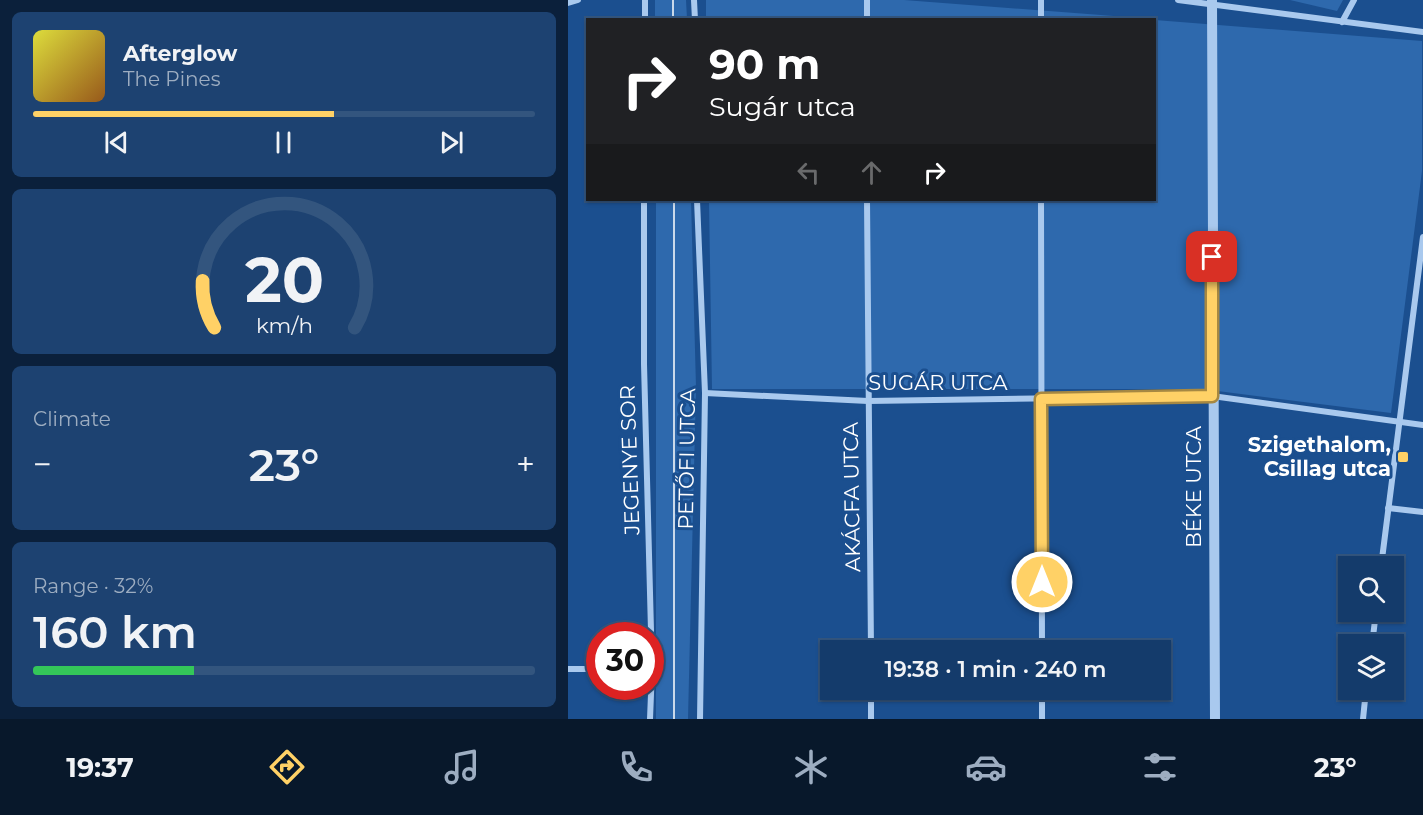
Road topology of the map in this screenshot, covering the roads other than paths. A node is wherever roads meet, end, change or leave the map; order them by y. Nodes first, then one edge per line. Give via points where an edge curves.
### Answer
1 (578, 0) edge
2 (645, 0) edge
3 (694, 0) edge
4 (867, 0) edge
5 (1041, 0) edge
6 (1178, 0) edge
7 (1354, 0) edge
8 (1212, 2) edge
9 (568, 3) edge
10 (645, 18) edge
11 (695, 18) edge
12 (867, 18) edge
13 (1041, 18) edge
14 (1342, 22) junction
15 (1423, 32) edge
16 (644, 201) edge
17 (697, 201) edge
18 (867, 201) edge
19 (1041, 201) edge
20 (1423, 237) edge
21 (705, 393) junction
22 (1212, 396) junction
23 (1041, 399) junction
24 (868, 400) junction
25 (1399, 422) junction
26 (1423, 425) edge
27 (1388, 508) junction
28 (1423, 512) edge
29 (1382, 556) edge
30 (650, 622) edge
31 (871, 640) edge
32 (1042, 640) edge
33 (568, 669) edge
34 (586, 669) edge
35 (650, 700) edge
36 (871, 700) edge
37 (1042, 700) edge
38 (1365, 700) edge
39 (650, 719) edge
40 (700, 719) edge
41 (871, 719) edge
42 (1042, 719) edge
43 (1215, 719) edge
44 (1363, 719) edge

1 - 9 street
2 - 10 street
3 - 11 street
4 - 12 street
5 - 13 street
6 - 8 street
7 - 14 street
8 - 14 street
8 - 22 street, BÉKE UTCA
14 - 15 street
16 - 30 street, JEGENYE SOR
17 - 21 street, PETŐFI UTCA
18 - 24 street, AKÁCFA UTCA
19 - 23 street
20 - 25 street
21 - 24 street, SUGÁR UTCA
21 - 40 street, PETŐFI UTCA
22 - 23 street, SUGÁR UTCA
22 - 25 street, SUGÁR UTCA
22 - 43 street, BÉKE UTCA
23 - 24 street, SUGÁR UTCA
23 - 32 street
24 - 31 street, AKÁCFA UTCA
25 - 26 street, SUGÁR UTCA
25 - 27 street
27 - 28 street
27 - 29 street
33 - 34 street
35 - 39 street, JEGENYE SOR
36 - 41 street
37 - 42 street
38 - 44 street

